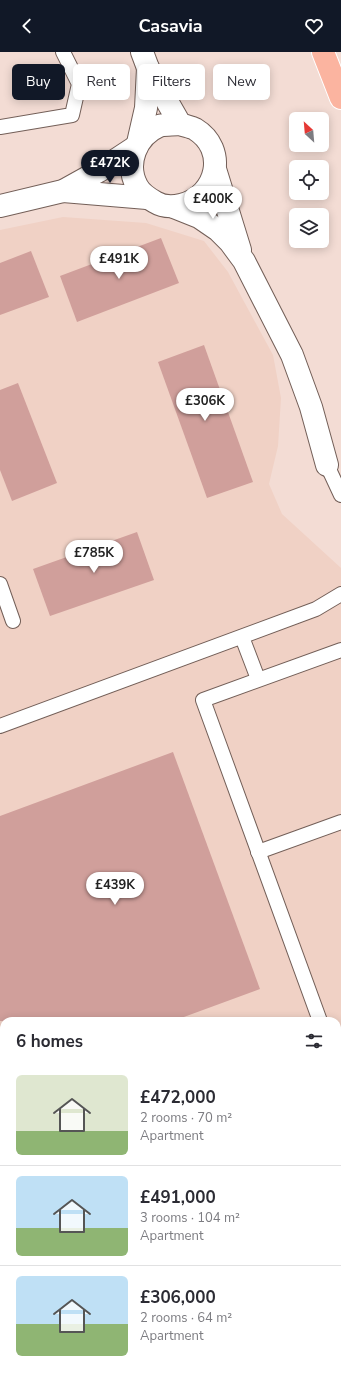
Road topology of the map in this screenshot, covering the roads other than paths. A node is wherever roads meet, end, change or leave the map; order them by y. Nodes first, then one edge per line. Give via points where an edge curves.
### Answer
1 (63, 52) edge
2 (323, 52) edge
3 (145, 60) edge
4 (341, 98) edge
5 (180, 124) junction
6 (0, 127) edge
7 (137, 144) junction
8 (215, 169) junction
9 (63, 191) junction
10 (147, 198) junction
11 (0, 206) edge
12 (174, 207) junction
13 (244, 261) junction
14 (327, 465) joint
15 (341, 495) edge
16 (0, 584) edge
17 (341, 594) edge
18 (13, 621) dead end
19 (242, 637) junction
20 (341, 650) edge
21 (258, 679) junction
22 (0, 726) edge
23 (341, 822) edge
24 (258, 852) junction
25 (319, 1017) edge

1 - 6 lane via 79,84 72,115
2 - 4 highway
3 - 5 street
3 - 7 street via 146,108
5 - 7 street via 161,126 148,132
5 - 8 street via 194,129 205,138 214,154
7 - 9 street via 99,171
7 - 10 street via 132,159 132,174
8 - 12 street via 211,183 203,194 192,203
8 - 13 street
9 - 10 street
9 - 11 street
10 - 12 street via 159,205
12 - 13 street via 199,217 218,230
13 - 14 street via 292,355 311,407
14 - 15 lane
16 - 18 lane
17 - 19 lane via 316,609
19 - 21 lane
19 - 22 lane
20 - 21 lane
21 - 24 lane via 202,700
23 - 24 lane
24 - 25 lane

